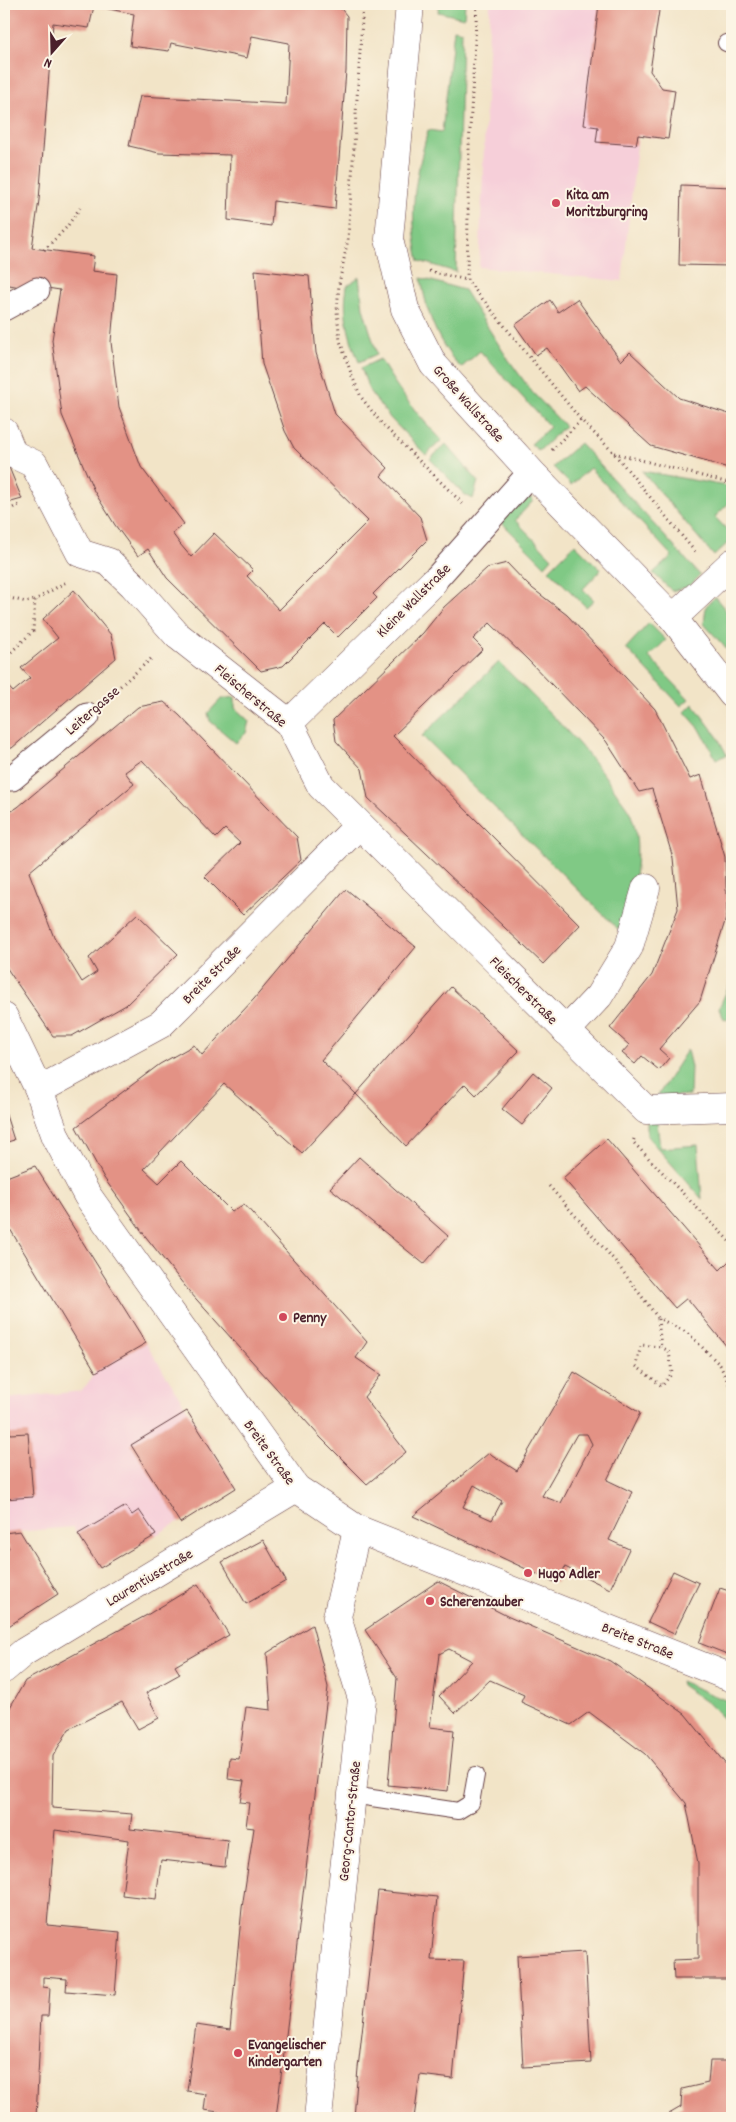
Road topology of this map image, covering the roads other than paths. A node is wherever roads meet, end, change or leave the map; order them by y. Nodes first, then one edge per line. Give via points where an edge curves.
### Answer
1 (410, 4) edge
2 (37, 290) dead end
3 (4, 308) edge
4 (4, 432) edge
5 (531, 472) junction
6 (725, 571) edge
7 (433, 582) joint
8 (674, 618) junction
9 (732, 694) edge
10 (87, 716) road end
11 (289, 723) junction
12 (4, 778) edge
13 (359, 825) junction
14 (646, 888) dead end
15 (4, 1017) edge
16 (566, 1031) junction
17 (39, 1090) junction
18 (732, 1107) edge
19 (296, 1488) junction
20 (357, 1529) junction
21 (4, 1669) edge
22 (732, 1678) edge
23 (476, 1775) dead end
24 (352, 1795) junction
25 (318, 2118) edge

1 - 5 street, Große Wallstraße via 389,239 404,309 433,364
2 - 3 street
4 - 11 street, Fleischerstraße via 13,454 34,464 80,553 109,562 177,635
5 - 7 street, Kleine Wallstraße
5 - 8 street, Große Wallstraße
6 - 8 street
7 - 11 street, Kleine Wallstraße
8 - 9 street, Große Wallstraße
10 - 12 street, Leitergasse via 12,778
11 - 13 street, Fleischerstraße via 320,786
13 - 16 street, Fleischerstraße
13 - 17 street, Breite Straße via 161,1024
14 - 16 street, Fleischerstraße via 629,947 599,996
15 - 17 street, Breite Straße
16 - 18 street, Fleischerstraße via 646,1110
17 - 19 street, Breite Straße via 56,1137 87,1195
19 - 20 street, Breite Straße
19 - 21 street, Laurentiusstraße via 24,1652
20 - 22 street, Breite Straße
20 - 24 street, Georg-Cantor-Straße via 337,1618 362,1699
23 - 24 lane via 471,1803 458,1811
24 - 25 street, Georg-Cantor-Straße

